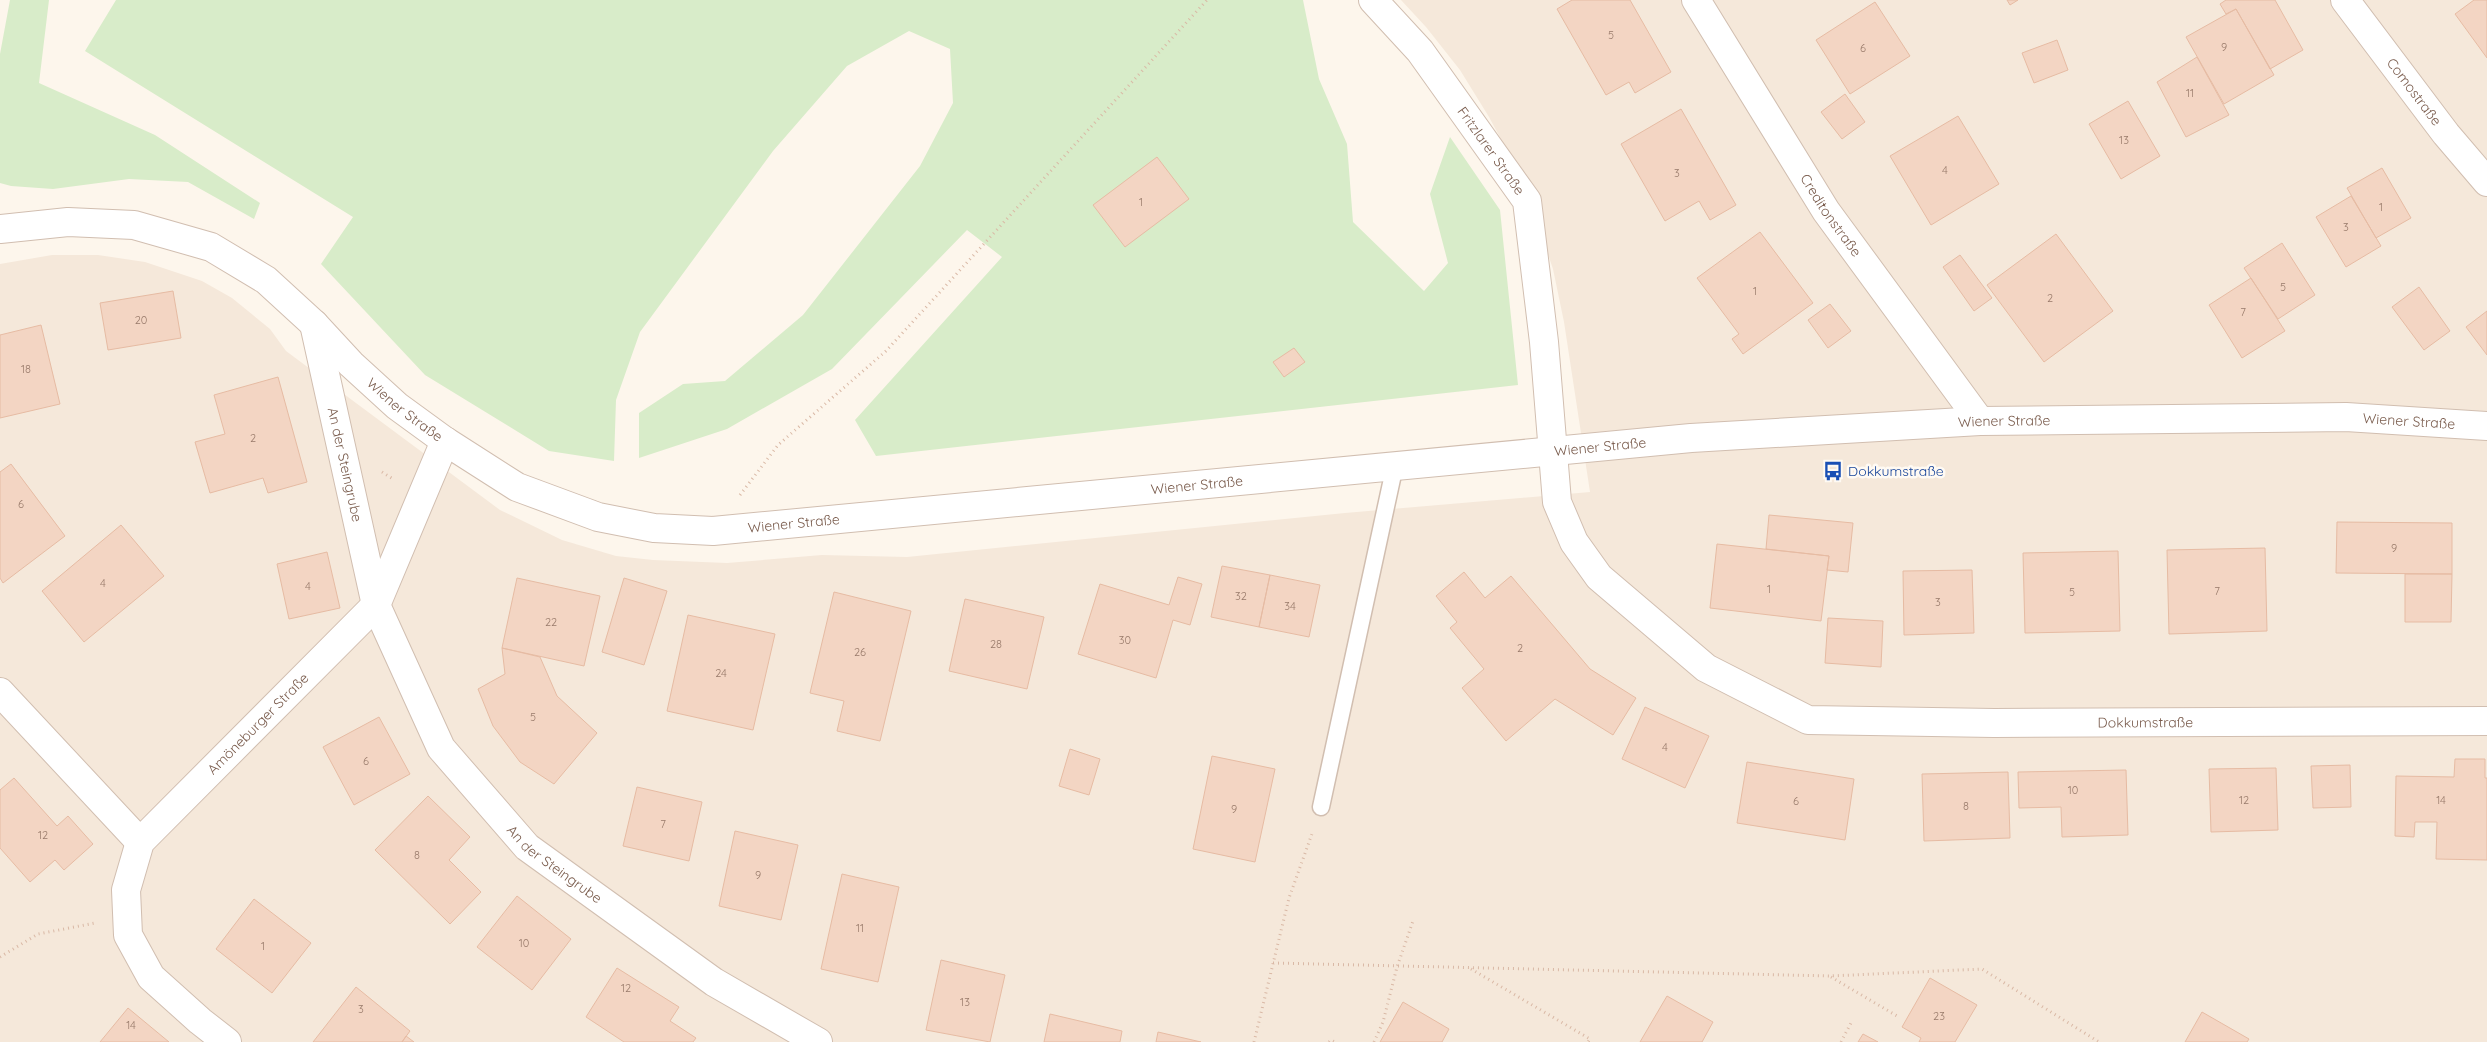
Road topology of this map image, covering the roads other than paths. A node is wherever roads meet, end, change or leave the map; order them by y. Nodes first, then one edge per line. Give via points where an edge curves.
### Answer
1 (1373, 0) edge
2 (1696, 0) edge
3 (2345, 0) edge
4 (2487, 182) edge
5 (0, 229) edge
6 (314, 324) junction
7 (1980, 421) junction
8 (2487, 426) edge
9 (445, 441) junction
10 (1553, 450) junction
11 (1396, 465) junction
12 (376, 605) junction
13 (0, 692) edge
14 (2487, 721) edge
15 (1322, 807) road end
16 (140, 842) junction
17 (228, 1042) edge
18 (818, 1042) edge

1 - 10 street, Fritzlarer Straße via 1420,50 1527,201
2 - 7 street, Creditonstraße via 1826,211
3 - 4 street, Comostraße via 2446,134
5 - 6 street, Wiener Straße via 68,222 134,225 211,247 266,280
6 - 9 street, Wiener Straße via 397,406
6 - 12 street, An der Steingrube
7 - 8 street, Wiener Straße via 2346,417
7 - 10 street, Wiener Straße via 1691,438
9 - 11 street, Wiener Straße via 517,487 598,518 654,528 713,531
9 - 12 street
10 - 11 street, Wiener Straße
10 - 14 street, Dokkumstraße via 1557,502 1574,542 1600,577 1706,668 1808,720 1994,723
11 - 15 lane
12 - 16 street, Amöneburger Straße
12 - 18 street, An der Steingrube via 441,748 527,847 714,982
13 - 16 street
16 - 17 street, Amöneburger Straße via 126,890 128,935 151,977 200,1022

